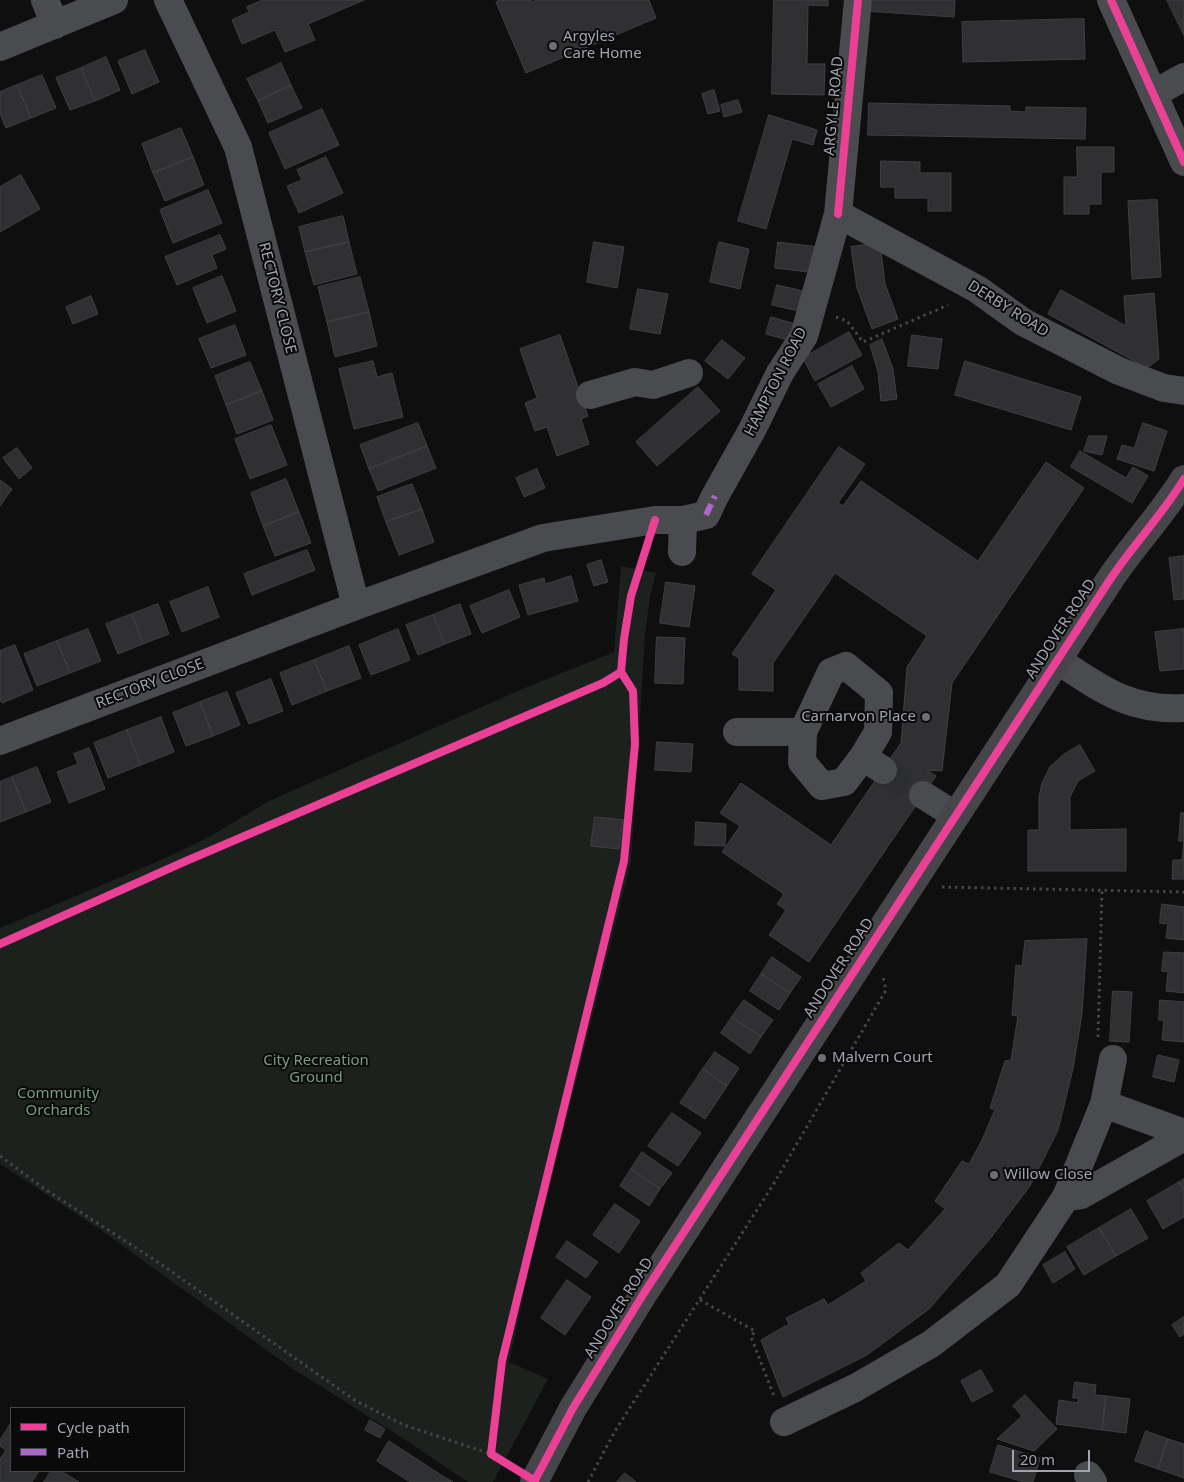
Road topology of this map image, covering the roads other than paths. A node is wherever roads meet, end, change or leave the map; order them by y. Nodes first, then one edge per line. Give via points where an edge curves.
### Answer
1 (45, 0) edge
2 (114, 0) edge
3 (168, 0) edge
4 (858, 0) edge
5 (1111, 0) edge
6 (55, 25) junction
7 (0, 47) edge
8 (1184, 77) edge
9 (1154, 94) junction
10 (1184, 162) edge
11 (838, 214) junction
12 (688, 373) dead end
13 (1184, 391) edge
14 (590, 395) dead end
15 (1184, 479) edge
16 (701, 510) junction
17 (1184, 510) edge
18 (1156, 520) junction
19 (682, 552) dead end
20 (356, 606) junction
21 (1057, 660) junction
22 (1184, 708) edge
23 (737, 732) dead end
24 (803, 732) junction
25 (0, 742) edge
26 (923, 795) tunnel mouth
27 (955, 815) junction
28 (1114, 1059) road end
29 (1104, 1104) junction
30 (1184, 1133) edge
31 (1066, 1197) junction
32 (784, 1422) road end
33 (534, 1482) edge

1 - 6 street
2 - 6 street
3 - 20 street, RECTORY CLOSE via 238,147
4 - 11 street, ARGYLE ROAD
5 - 9 street
6 - 7 street
8 - 9 street
9 - 10 street
11 - 13 street, DERBY ROAD via 977,288 1023,322 1119,371 1164,388
11 - 16 street, HAMPTON ROAD via 804,336 780,373 752,430
12 - 14 street via 653,385 635,382
15 - 18 main road, ANDOVER ROAD
16 - 19 street
16 - 20 street, RECTORY CLOSE via 543,538
17 - 18 main road
18 - 21 main road, ANDOVER ROAD via 1124,558
20 - 25 street, RECTORY CLOSE
21 - 22 street via 1106,691 1137,705
21 - 27 main road, ANDOVER ROAD
23 - 24 street
24 - 24 street via 802,762 822,786 844,782 873,763 879,692 846,666 831,672
26 - 27 street
27 - 33 main road, ANDOVER ROAD via 644,1293 573,1408
28 - 29 street
29 - 30 street
29 - 31 street
30 - 31 street via 1177,1141 1081,1195
31 - 32 street via 1008,1285 931,1344 856,1388

